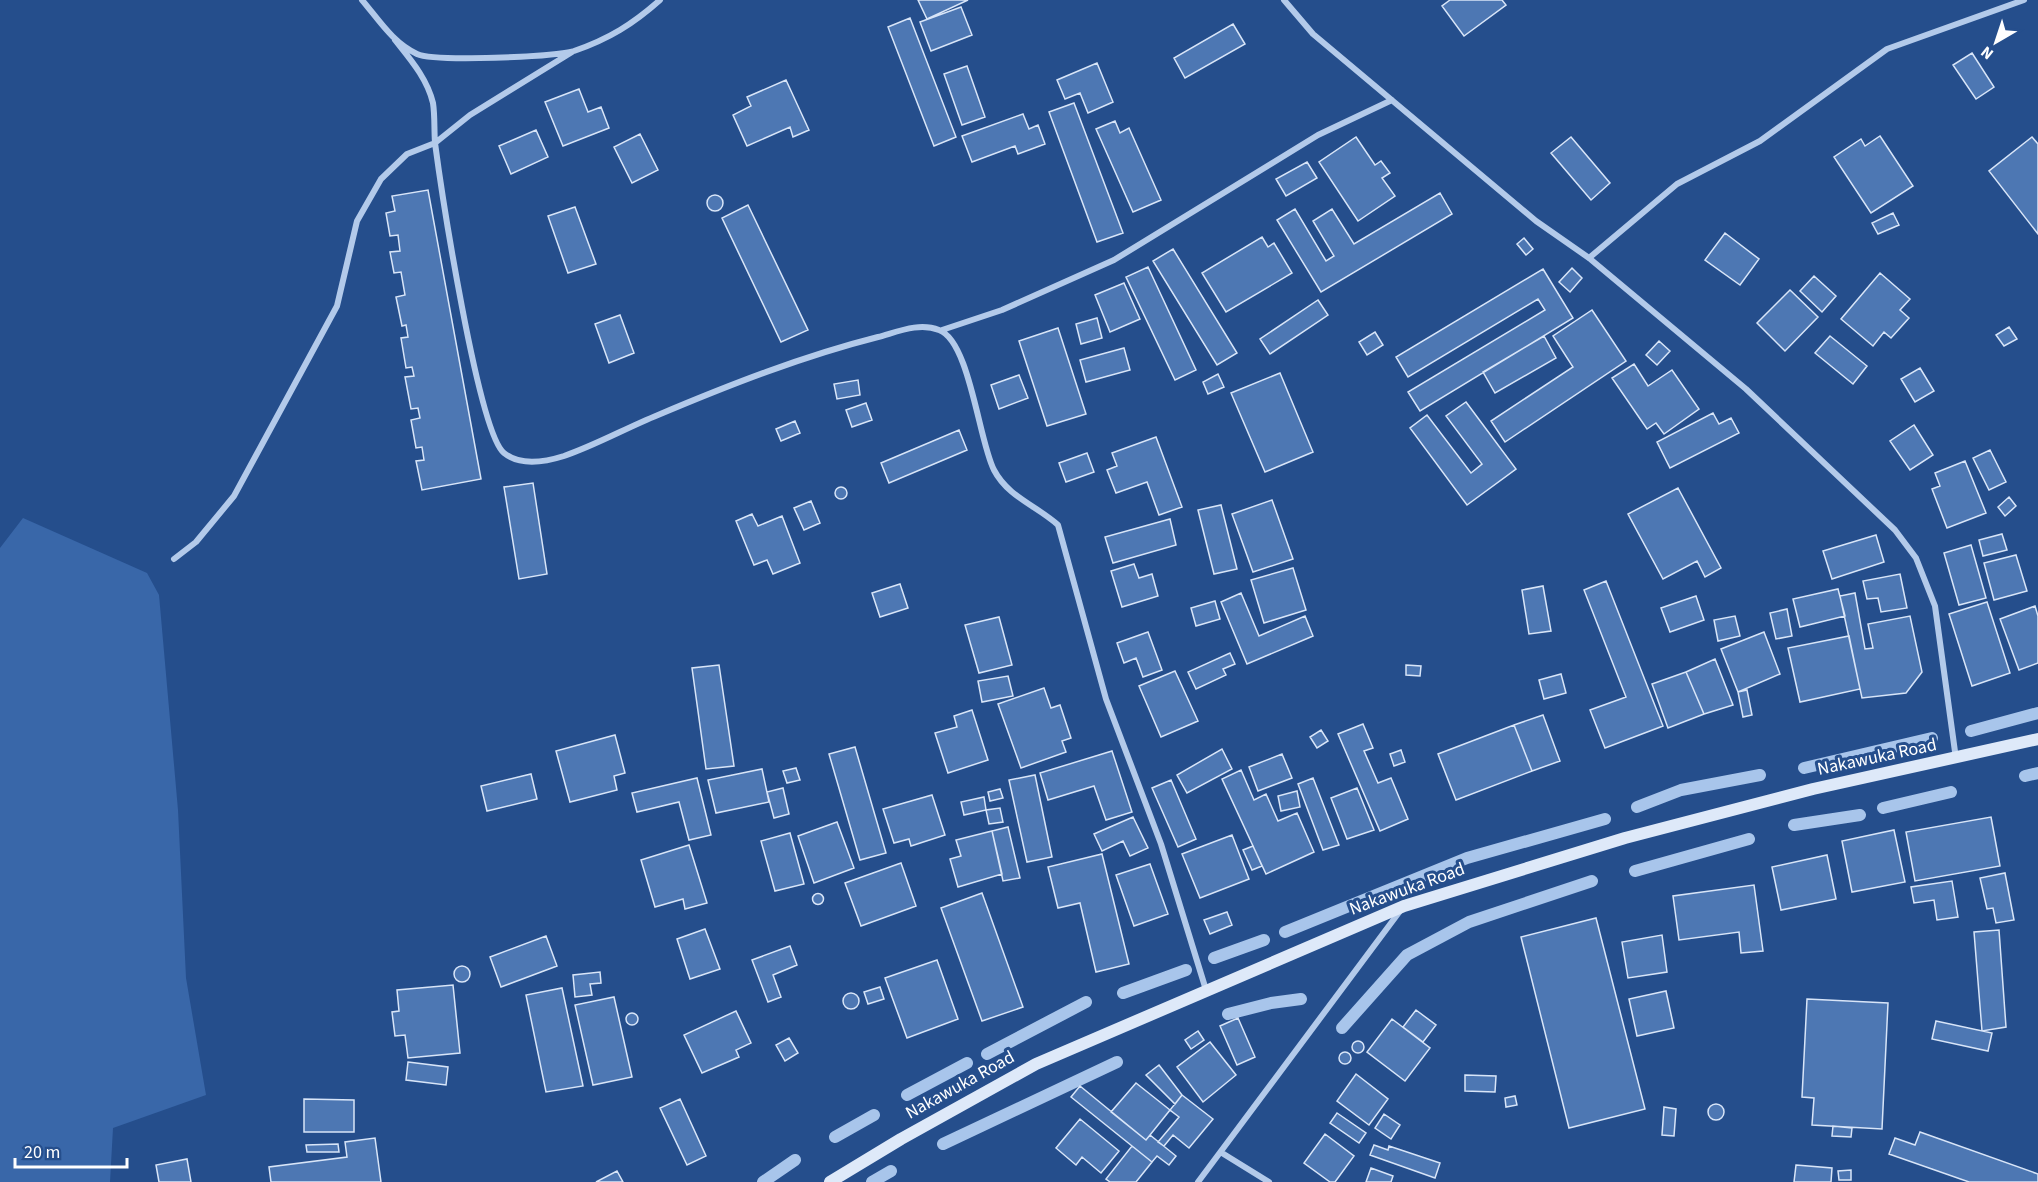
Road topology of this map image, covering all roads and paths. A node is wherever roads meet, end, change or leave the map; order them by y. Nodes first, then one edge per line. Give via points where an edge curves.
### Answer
1 (362, 0) edge
2 (660, 0) edge
3 (1284, 0) edge
4 (2024, 0) edge
5 (395, 40) junction
6 (572, 52) junction
7 (1392, 100) junction
8 (435, 143) junction
9 (1589, 258) junction
10 (942, 330) junction
11 (174, 559) dead end
12 (2038, 739) edge
13 (1956, 759) junction
14 (1404, 906) junction
15 (1207, 991) junction
16 (1222, 1153) junction
17 (830, 1182) edge
18 (1198, 1182) edge
19 (1269, 1182) edge

1 - 5 street
2 - 6 street via 630,26
3 - 7 street via 1313,34
4 - 9 street via 1887,49 1760,141 1677,184
5 - 6 street via 419,55 463,59
5 - 8 street via 422,75 433,103
6 - 8 street via 470,115
7 - 9 street via 1536,221
7 - 10 street via 1318,135 1114,260 1002,310
8 - 10 street via 474,373 492,436 502,452 522,463 562,457 659,414 836,348 921,326
8 - 11 street via 407,154 381,179 357,221 337,306 234,496 196,542
9 - 13 street via 1746,389 1895,530 1916,558 1935,606
10 - 15 street via 954,345 967,375 993,469 1004,486 1058,525 1106,699 1161,844
12 - 13 main road, Nakawuka Road
13 - 14 main road, Nakawuka Road via 1813,789 1625,838
14 - 15 main road, Nakawuka Road
14 - 16 street
15 - 17 main road, Nakawuka Road via 1036,1064
16 - 18 street
16 - 19 street

